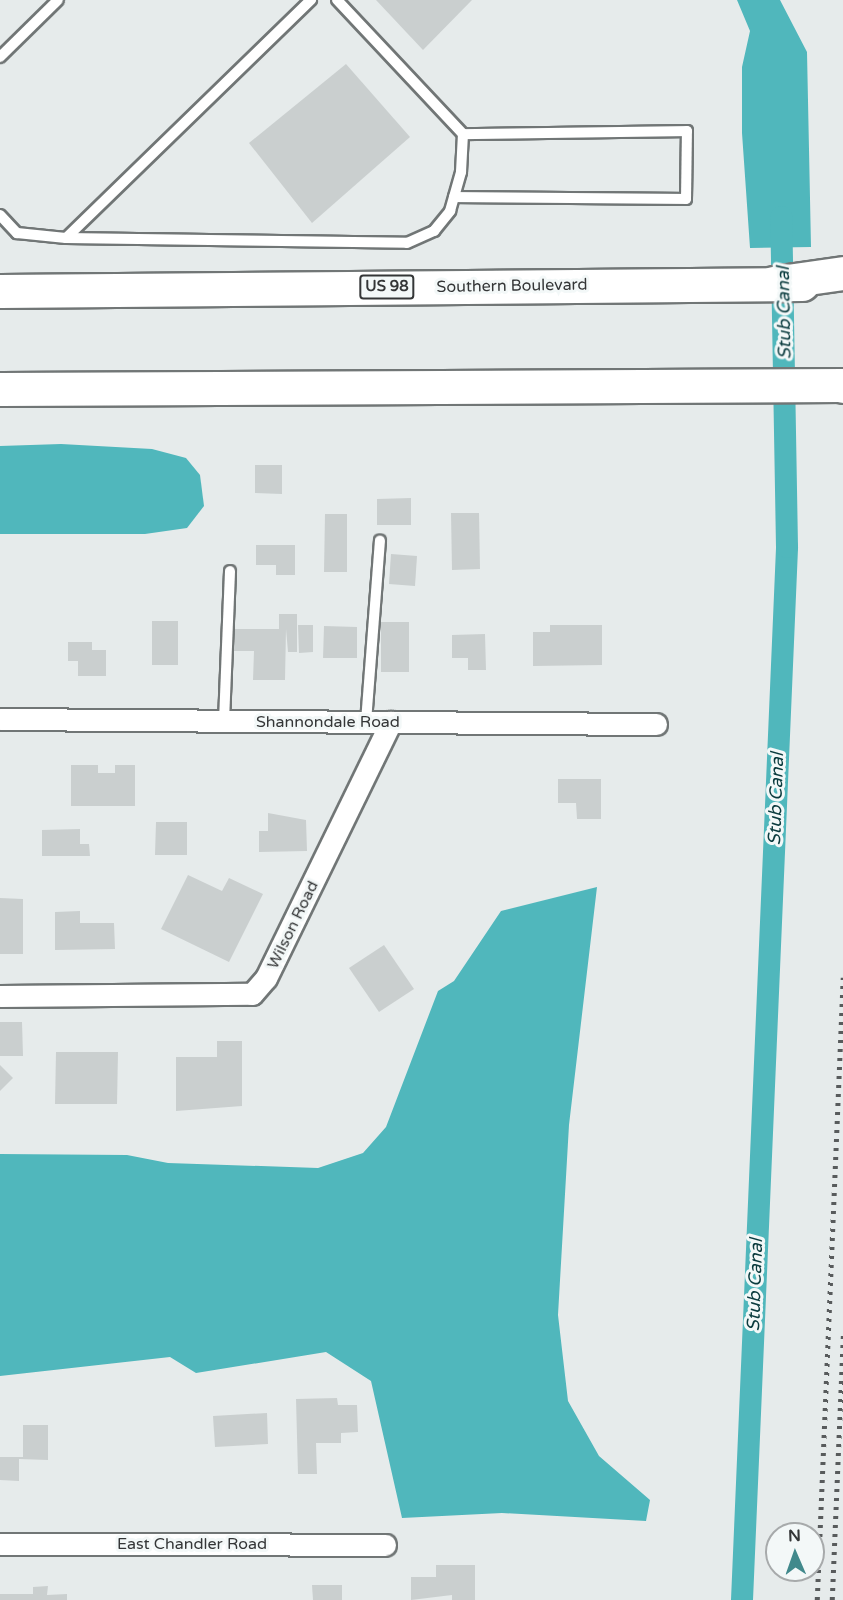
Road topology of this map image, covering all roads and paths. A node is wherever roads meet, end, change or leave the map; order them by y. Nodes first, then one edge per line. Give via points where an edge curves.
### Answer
1 (58, 0) edge
2 (311, 0) edge
3 (337, 0) edge
4 (0, 57) edge
5 (463, 134) junction
6 (454, 197) junction
7 (0, 215) edge
8 (66, 238) junction
9 (843, 273) edge
10 (773, 283) junction
11 (843, 286) edge
12 (0, 291) edge
13 (842, 385) edge
14 (0, 389) edge
15 (380, 541) dead end
16 (230, 571) dead end
17 (0, 719) edge
18 (224, 721) junction
19 (366, 722) junction
20 (391, 722) junction
21 (656, 724) dead end
22 (0, 996) edge
23 (0, 1544) edge
24 (385, 1545) dead end

1 - 4 lane
2 - 8 lane
3 - 5 lane
5 - 6 lane
5 - 6 lane via 687,131 686,199
6 - 8 lane via 434,231 407,243
7 - 8 lane via 17,233
9 - 10 highway
10 - 11 highway, Southern Boulevard / US 98
10 - 12 highway, Southern Boulevard / US 98
13 - 14 highway via 696,389
15 - 19 lane
16 - 18 lane
17 - 18 street, Shannondale Road
18 - 19 street, Shannondale Road
19 - 20 street, Shannondale Road
20 - 21 street, Shannondale Road
20 - 22 street, Wilson Road via 267,978 252,994
23 - 24 street, East Chandler Road

